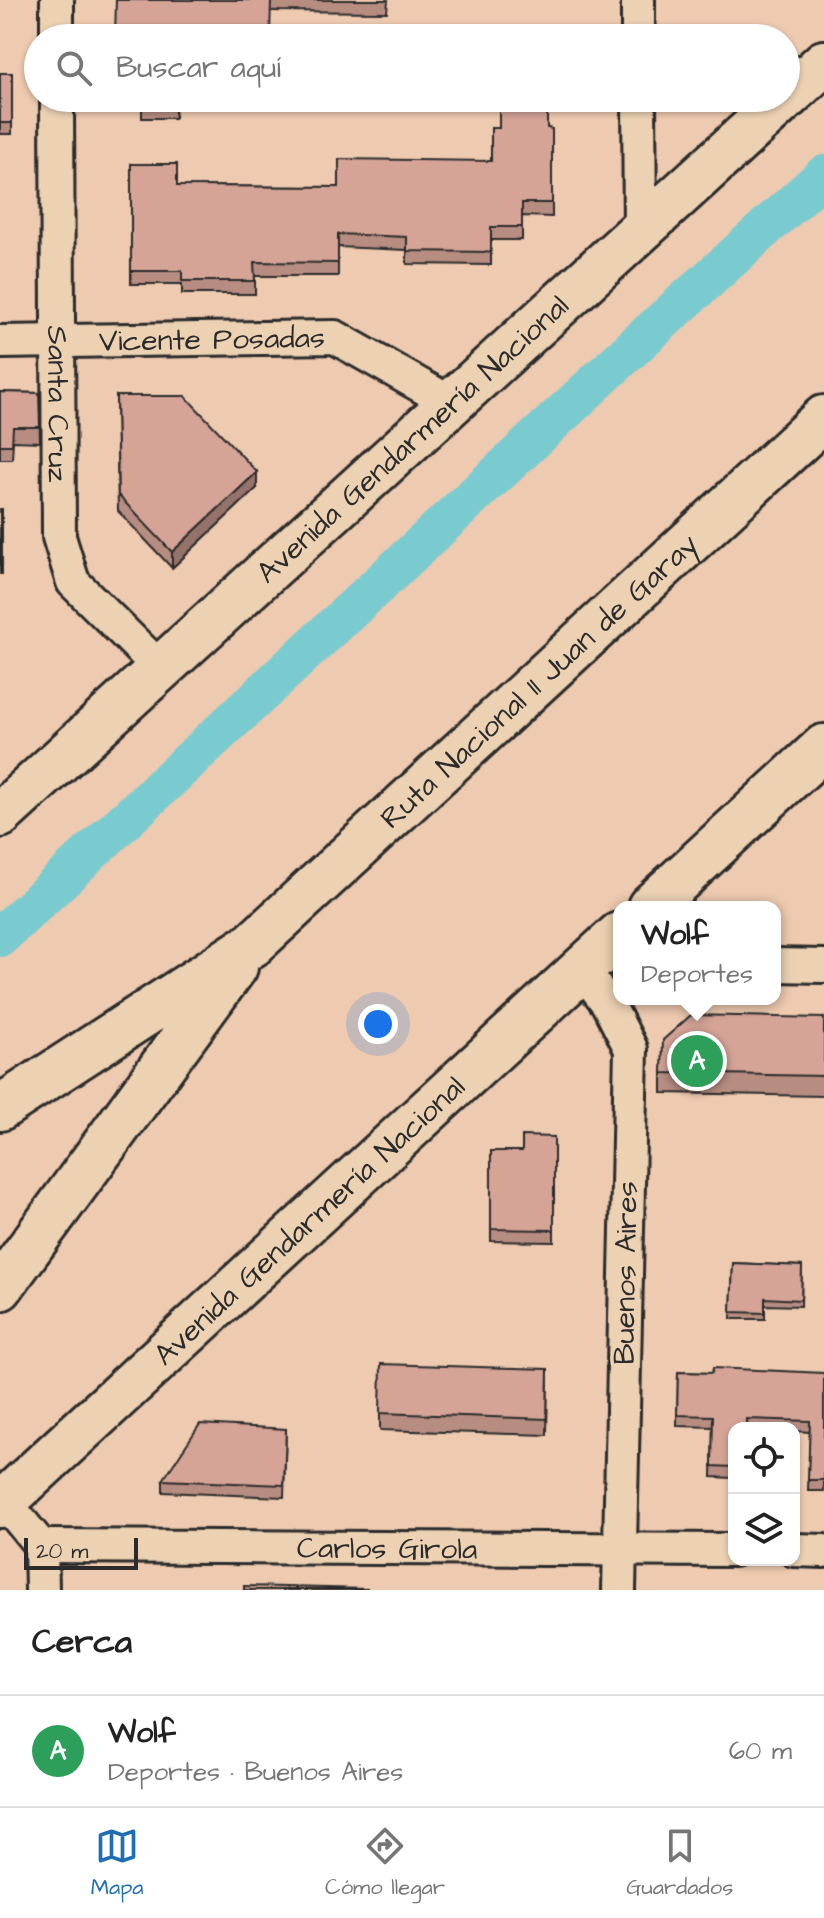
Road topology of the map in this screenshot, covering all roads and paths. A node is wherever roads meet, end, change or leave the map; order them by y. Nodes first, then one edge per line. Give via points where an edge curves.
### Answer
1 (57, 0) edge
2 (638, 0) edge
3 (57, 24) edge
4 (638, 24) edge
5 (824, 63) edge
6 (800, 85) edge
7 (57, 112) edge
8 (639, 112) edge
9 (771, 112) edge
10 (640, 232) junction
11 (55, 341) junction
12 (0, 342) edge
13 (453, 404) junction
14 (824, 418) edge
15 (161, 669) junction
16 (824, 747) edge
17 (0, 815) edge
18 (657, 901) edge
19 (613, 941) edge
20 (253, 944) junction
21 (781, 965) edge
22 (824, 966) edge
23 (582, 969) junction
24 (0, 1108) edge
25 (0, 1288) edge
26 (2, 1503) edge
27 (41, 1546) junction
28 (619, 1549) junction
29 (728, 1550) edge
30 (800, 1550) edge
31 (824, 1551) edge
32 (42, 1590) edge
33 (619, 1590) edge

1 - 3 street
2 - 4 street
5 - 6 main road, Avenida Gendarmería Nacional
7 - 11 street, Santa Cruz
8 - 10 street
9 - 10 main road, Avenida Gendarmería Nacional
10 - 13 main road, Avenida Gendarmería Nacional
11 - 12 street, Vicente Posadas
11 - 13 street, Vicente Posadas via 335,337
11 - 15 street, Santa Cruz via 59,537 73,582
13 - 15 main road, Avenida Gendarmería Nacional
14 - 20 main road, Ruta Nacional 11 Juan de Garay
15 - 17 main road, Avenida Gendarmería Nacional
16 - 18 main road
19 - 23 main road, Avenida Gendarmería Nacional
20 - 24 main road, Ruta Nacional 11 Juan de Garay
20 - 25 main road, Ruta Nacional 11 Juan de Garay
21 - 22 street
23 - 26 main road, Avenida Gendarmería Nacional
23 - 28 street, Buenos Aires via 631,1049
26 - 27 street
27 - 28 street, Carlos Girola
27 - 32 street
28 - 29 street, Carlos Girola
28 - 33 street, Buenos Aires
30 - 31 street

